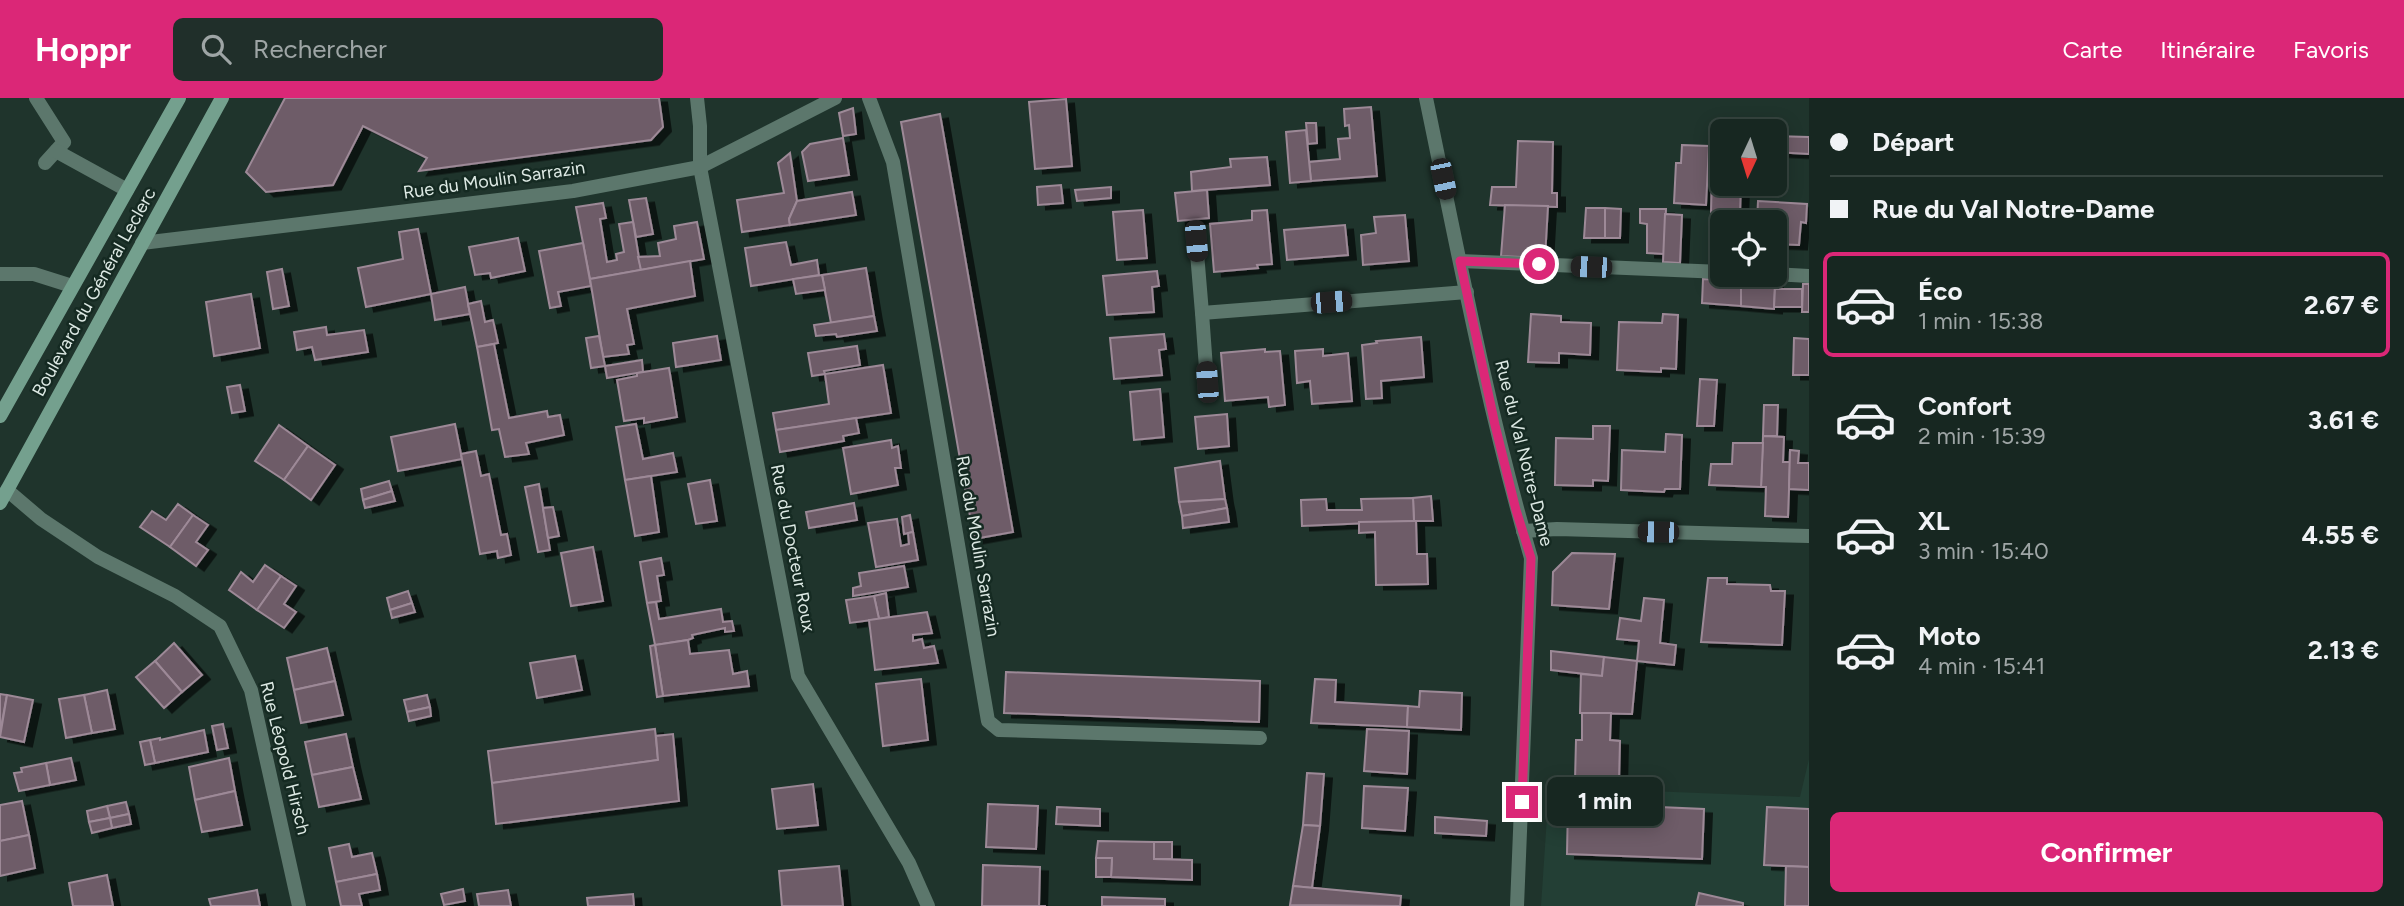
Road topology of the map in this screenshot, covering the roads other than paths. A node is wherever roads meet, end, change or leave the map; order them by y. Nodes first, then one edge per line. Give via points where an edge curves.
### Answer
1 (36, 98) edge
2 (179, 98) edge
3 (222, 98) edge
4 (697, 98) edge
5 (835, 98) edge
6 (1426, 98) edge
7 (871, 104) edge
8 (56, 151) junction
9 (45, 163) dead end
10 (700, 167) junction
11 (127, 190) junction
12 (1196, 241) dead end
13 (142, 243) junction
14 (1460, 261) junction
15 (1710, 271) edge
16 (0, 274) edge
17 (1787, 275) edge
18 (1809, 276) edge
19 (72, 286) junction
20 (1467, 292) junction
21 (1202, 313) junction
22 (1207, 382) dead end
23 (0, 416) edge
24 (4, 497) edge
25 (1523, 531) junction
26 (1809, 536) edge
27 (1260, 738) dead end
28 (299, 906) edge
29 (928, 906) edge
30 (1517, 906) edge

1 - 8 street via 64,142
2 - 11 street, Boulevard du Général Leclerc
3 - 13 street, Boulevard du Général Leclerc
4 - 10 street, Rue du Docteur Roux
5 - 10 street, Rue du Moulin Sarrazin
6 - 14 street, Rue du Val Notre-Dame
7 - 27 street, Rue du Moulin Sarrazin via 893,162 988,721 999,730
8 - 9 street
8 - 11 street
10 - 13 street, Rue du Moulin Sarrazin via 573,191
10 - 29 street, Rue du Docteur Roux via 798,676 909,863
11 - 19 street, Boulevard du Général Leclerc
12 - 21 street
13 - 24 street, Boulevard du Général Leclerc
14 - 15 street
14 - 20 street, Rue du Val Notre-Dame
16 - 19 street via 34,274
17 - 18 street
19 - 23 street, Boulevard du Général Leclerc
20 - 21 street
20 - 25 street, Rue du Val Notre-Dame
21 - 22 street
24 - 28 street, Rue Léopold Hirsch via 220,626 251,690
25 - 26 street
25 - 30 street, Rue du Val Notre-Dame via 1531,558

